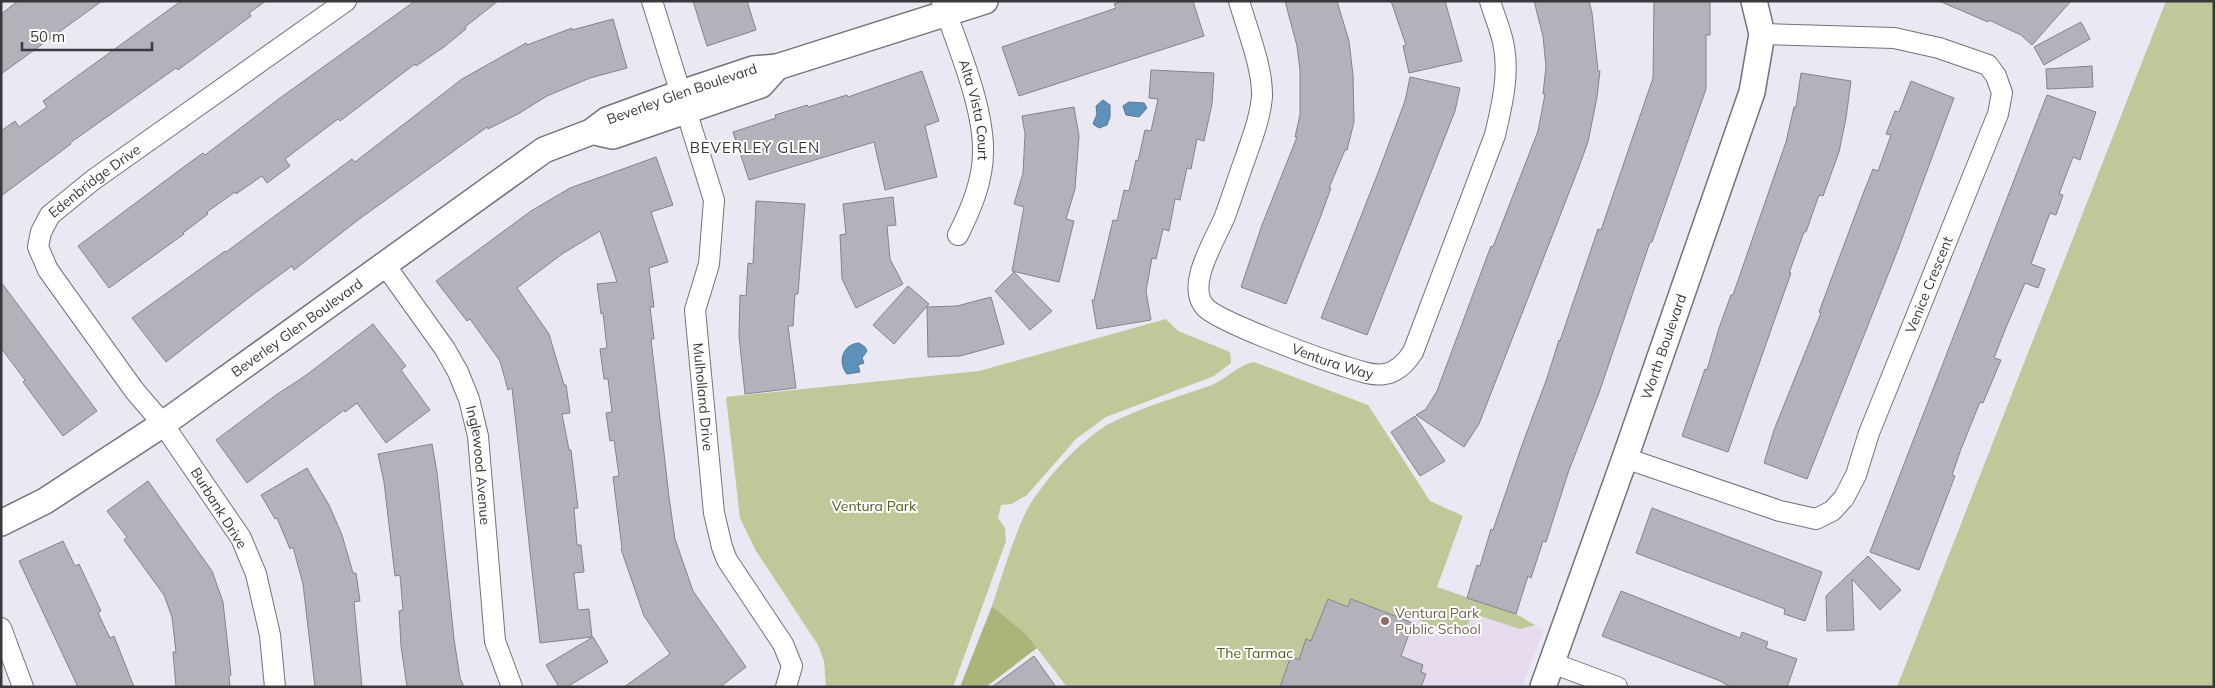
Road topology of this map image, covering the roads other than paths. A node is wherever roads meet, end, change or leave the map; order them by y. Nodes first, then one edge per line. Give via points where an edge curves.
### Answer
1 (346, 1) edge
2 (652, 1) edge
3 (985, 1) edge
4 (1239, 1) edge
5 (1490, 1) edge
6 (1754, 1) edge
7 (945, 7) edge
8 (1762, 34) junction
9 (683, 102) junction
10 (958, 235) dead end
11 (385, 265) junction
12 (164, 424) junction
13 (1625, 458) junction
14 (1, 523) edge
15 (1, 628) edge
16 (1552, 663) junction
17 (23, 687) edge
18 (275, 687) edge
19 (512, 687) edge
20 (786, 687) edge
21 (1543, 687) edge
22 (1616, 687) edge

1 - 12 street, Edenbridge Drive via 93,180 50,215 42,232 38,246 48,270 134,390
2 - 9 street, Mulholland Drive
3 - 7 street, Beverley Glen Boulevard
4 - 5 street, Ventura Way via 1259,69 1262,96 1257,124 1225,217 1200,274 1198,294 1205,307 1222,318 1374,376 1404,366 1413,352 1495,135 1506,66 1503,42
6 - 8 street, Worth Boulevard
7 - 9 street, Beverley Glen Boulevard via 777,67 753,69
7 - 10 street, Alta Vista Court via 980,118 983,152 974,200
8 - 13 street, Worth Boulevard via 1752,92
8 - 13 street, Venice Crescent via 1894,38 1939,48 1988,65 2002,93 1998,114 1870,433 1856,476 1844,498 1832,511 1816,519 1780,511
9 - 11 street, Beverley Glen Boulevard via 607,120 591,132 544,150
9 - 20 street, Mulholland Drive via 714,200 709,264 694,310 714,513 727,560 783,644 792,666
11 - 12 street, Beverley Glen Boulevard
11 - 19 street, Inglewood Avenue via 445,349 469,399 478,436 495,641
12 - 14 street, Beverley Glen Boulevard via 45,501
12 - 18 street, Burbank Drive via 241,538 256,574 270,635
13 - 16 street, Worth Boulevard
15 - 17 street
16 - 21 street, Worth Boulevard
16 - 22 street

